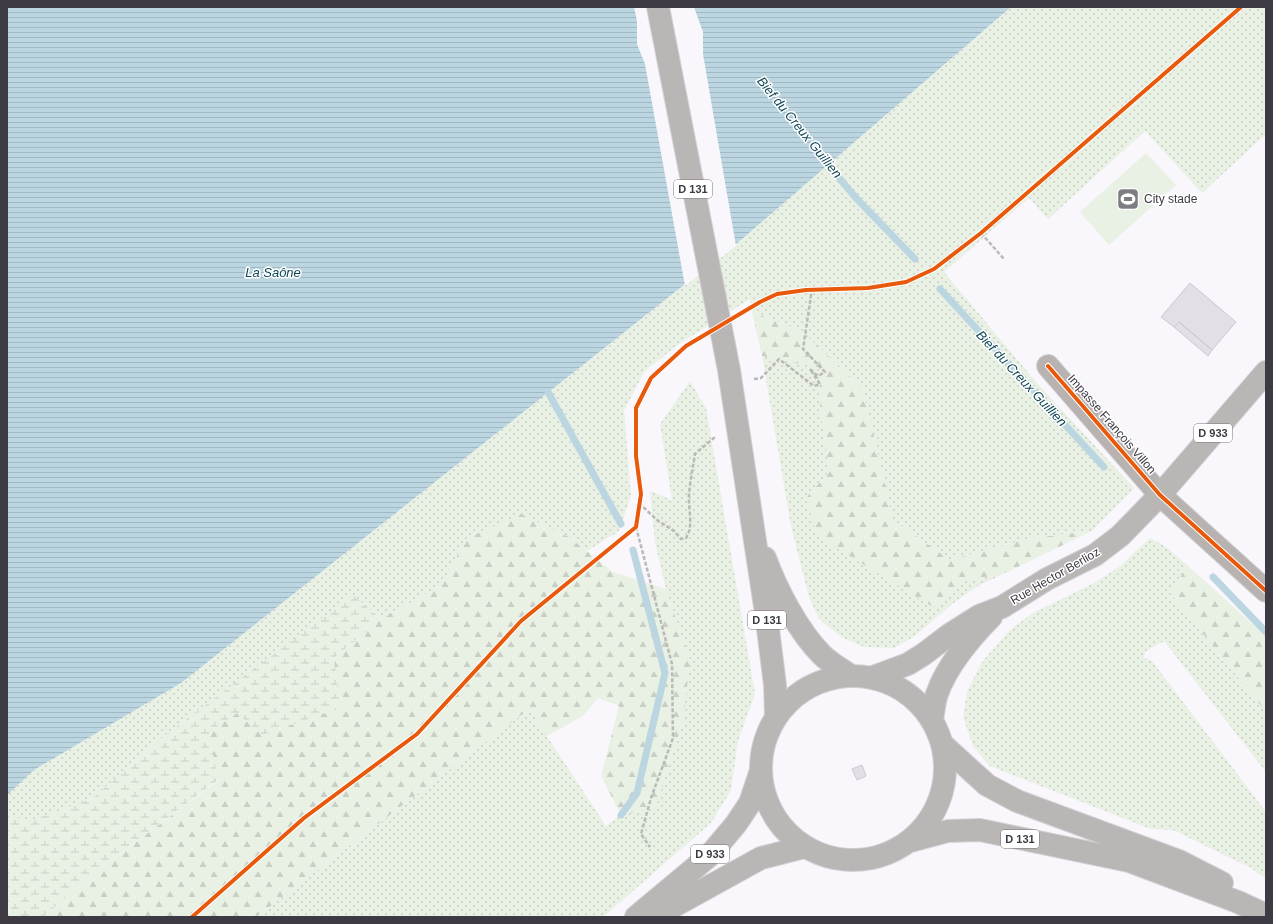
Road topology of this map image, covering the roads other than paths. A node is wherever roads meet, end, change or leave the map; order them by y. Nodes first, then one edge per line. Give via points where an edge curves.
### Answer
1 (658, 7) edge
2 (1048, 366) dead end
3 (1266, 372) edge
4 (1160, 495) junction
5 (753, 525) junction
6 (1266, 592) edge
7 (1002, 607) junction
8 (850, 675) junction
9 (873, 677) junction
10 (776, 716) junction
11 (932, 719) junction
12 (943, 745) junction
13 (760, 773) junction
14 (911, 841) junction
15 (804, 847) junction
16 (1266, 908) edge
17 (1266, 915) edge
18 (636, 917) edge
19 (658, 917) edge

1 - 5 main road, D 131 via 729,370
2 - 4 street, Impasse François Villon
3 - 4 main road, D 933
4 - 6 street, Impasse François Villon
4 - 7 main road, Rue Hector Berlioz / D 933 via 1120,536 1095,555 1047,579
5 - 8 main road, D 131 via 773,578 803,633 823,656
5 - 10 main road, D 131 via 775,685
7 - 9 main road, D 933 via 979,616 908,664
7 - 11 main road, D 933 via 980,628 952,664 937,694
8 - 9 main road
8 - 10 main road via 828,678 808,686 790,699
9 - 11 main road via 901,689 916,700
10 - 13 main road via 761,753
11 - 12 main road
12 - 14 main road via 946,771 942,797 929,822
12 - 16 main road via 987,785 1017,801 1178,861 1252,898
13 - 15 main road via 767,802 782,827
13 - 18 main road, D 933 via 750,803 709,856
14 - 15 main road via 886,855 859,861 830,858
14 - 17 main road, D 131 via 948,831 980,830 1128,861
15 - 19 main road, D 933 via 761,858

